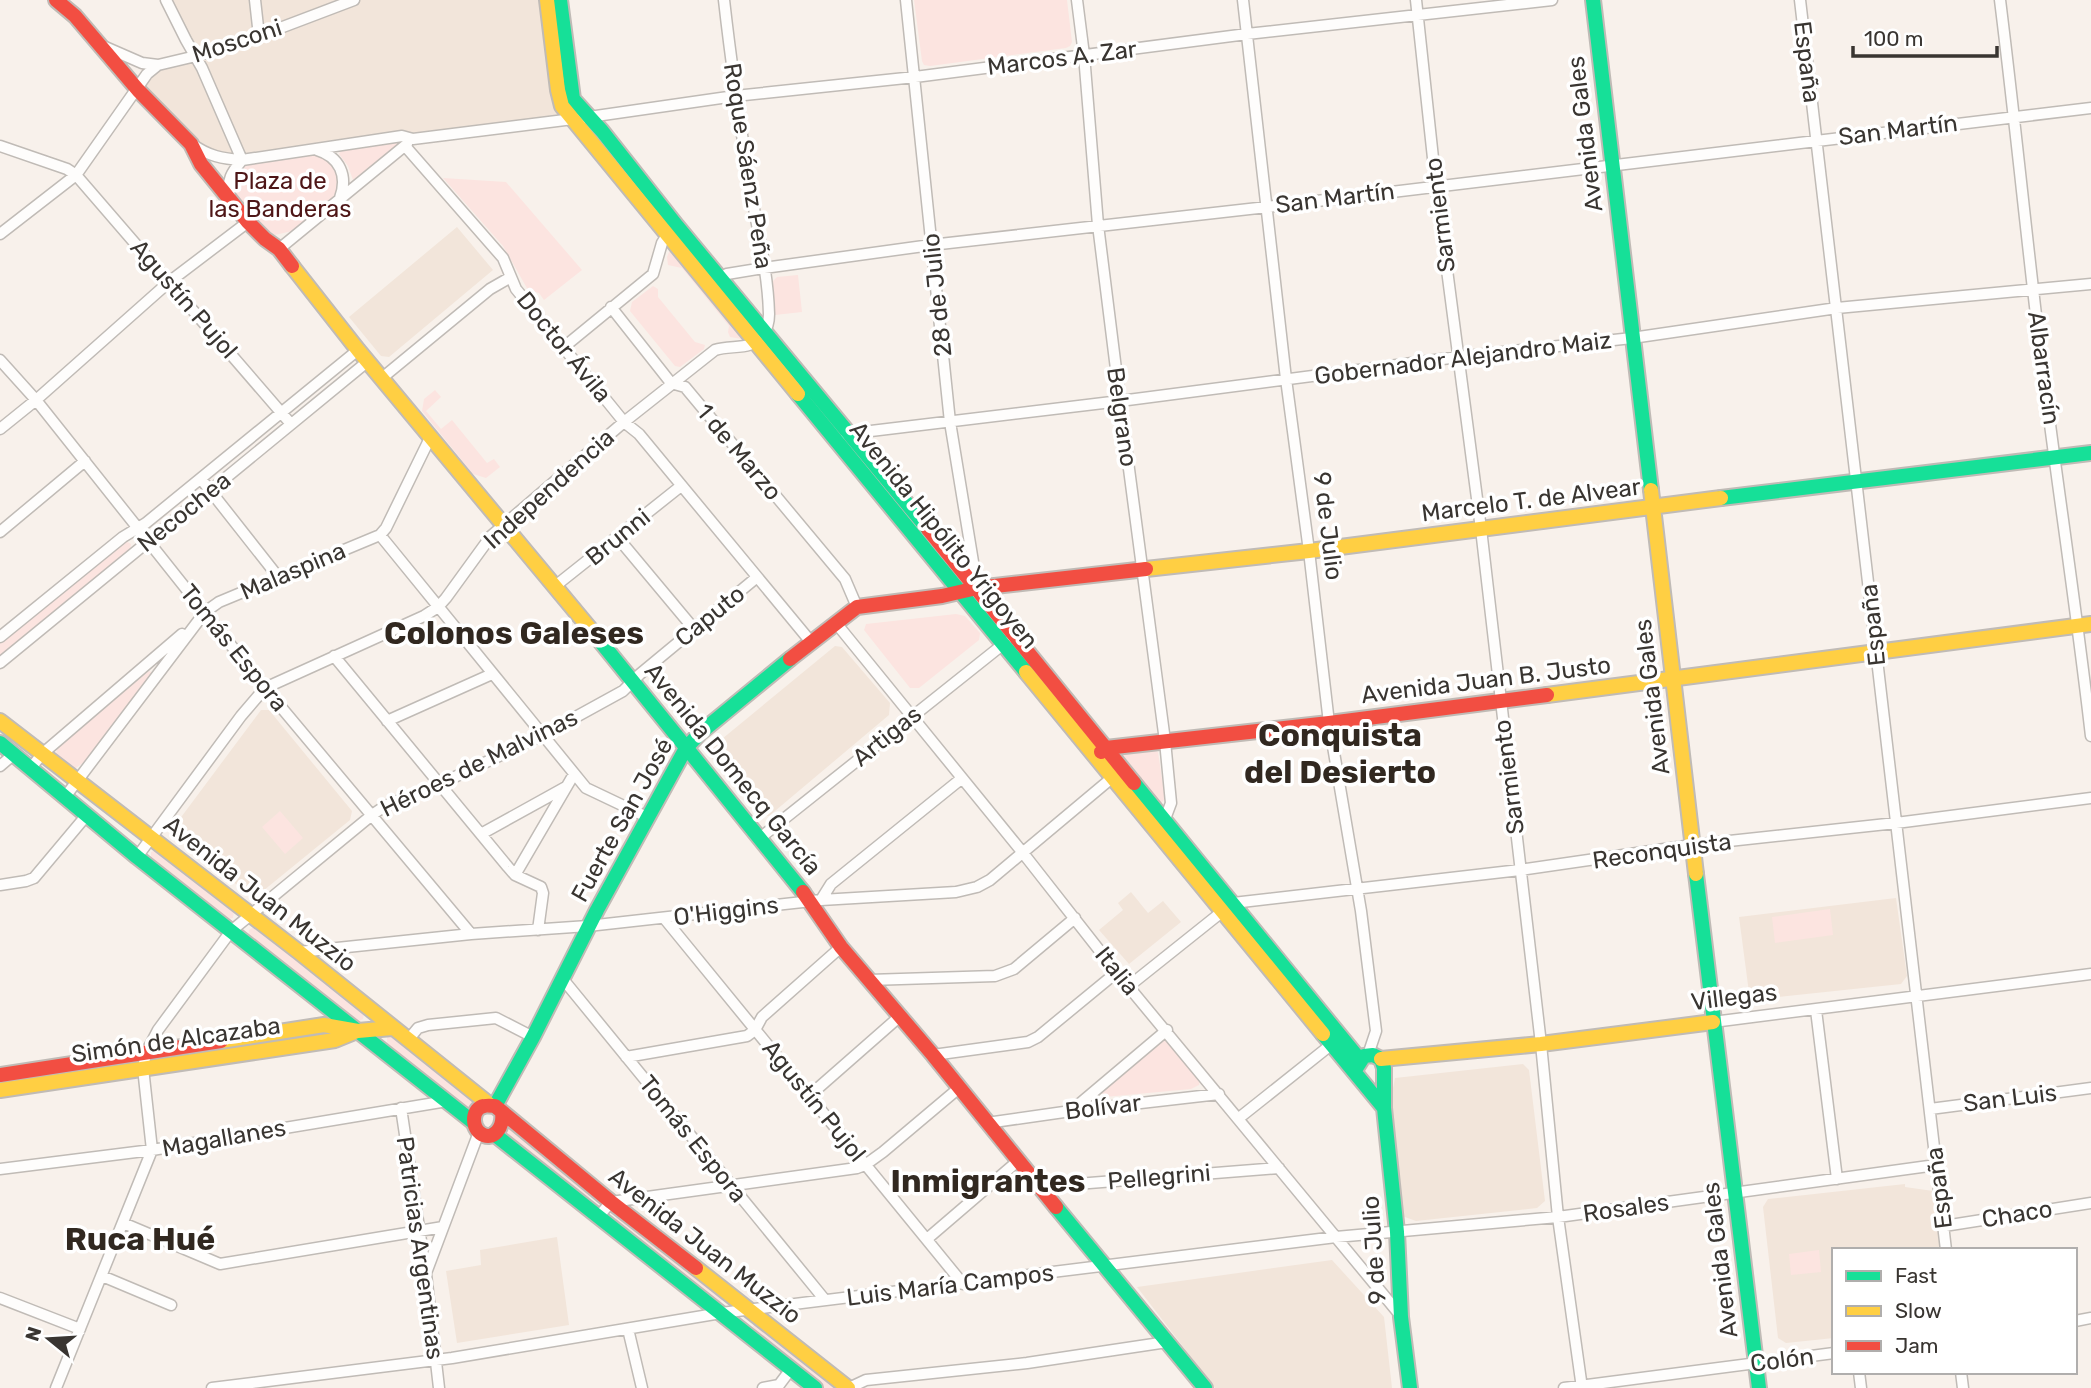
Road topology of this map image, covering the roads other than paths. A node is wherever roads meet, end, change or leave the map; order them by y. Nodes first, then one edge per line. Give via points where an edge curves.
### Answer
1 (56, 0) edge
2 (166, 0) edge
3 (255, 0) edge
4 (354, 0) edge
5 (547, 0) edge
6 (560, 0) edge
7 (724, 0) edge
8 (906, 0) edge
9 (1077, 0) edge
10 (1243, 0) edge
11 (1416, 0) edge
12 (1552, 0) edge
13 (1592, 0) edge
14 (1800, 0) edge
15 (2000, 0) edge
16 (1418, 14) junction
17 (1247, 34) junction
18 (259, 36) junction
19 (96, 41) junction
20 (196, 55) junction
21 (1084, 55) junction
22 (158, 65) junction
23 (915, 77) junction
24 (138, 90) junction
25 (735, 96) junction
26 (2091, 108) edge
27 (589, 117) junction
28 (2015, 117) junction
29 (572, 118) junction
30 (1817, 140) junction
31 (409, 142) junction
32 (191, 144) junction
33 (0, 146) edge
34 (315, 149) junction
35 (242, 160) junction
36 (1612, 165) junction
37 (76, 175) junction
38 (1436, 186) junction
39 (340, 199) junction
40 (231, 202) junction
41 (1267, 206) junction
42 (248, 222) junction
43 (1098, 225) junction
44 (672, 230) junction
45 (0, 234) edge
46 (931, 244) junction
47 (279, 249) junction
48 (764, 268) junction
49 (512, 276) junction
50 (169, 282) junction
51 (715, 282) junction
52 (2091, 284) edge
53 (2033, 290) junction
54 (611, 307) junction
55 (1837, 308) junction
56 (761, 337) junction
57 (1632, 338) junction
58 (564, 347) junction
59 (363, 356) junction
60 (1458, 357) junction
61 (0, 360) edge
62 (382, 379) junction
63 (1286, 379) junction
64 (671, 383) junction
65 (36, 400) junction
66 (1119, 401) junction
67 (281, 412) junction
68 (624, 422) junction
69 (950, 422) junction
70 (291, 425) junction
71 (0, 429) edge
72 (843, 437) junction
73 (430, 438) junction
74 (2091, 453) edge
75 (2056, 457) junction
76 (85, 461) junction
77 (201, 479) junction
78 (1858, 480) junction
79 (681, 486) junction
80 (210, 491) junction
81 (1652, 508) junction
82 (503, 525) junction
83 (138, 528) junction
84 (1481, 529) junction
85 (0, 532) edge
86 (380, 535) junction
87 (618, 538) junction
88 (148, 541) junction
89 (1309, 551) junction
90 (1143, 569) junction
91 (279, 578) junction
92 (756, 578) junction
93 (554, 587) junction
94 (977, 588) junction
95 (961, 593) junction
96 (438, 607) junction
97 (857, 607) junction
98 (205, 612) junction
99 (836, 623) junction
100 (2085, 624) edge
101 (694, 629) junction
102 (0, 637) edge
103 (1009, 640) junction
104 (811, 642) junction
105 (1875, 652) junction
106 (334, 656) junction
107 (0, 663) edge
108 (492, 674) junction
109 (1673, 679) junction
110 (633, 681) junction
111 (265, 688) junction
112 (1499, 701) junction
113 (912, 716) junction
114 (0, 721) edge
115 (387, 721) junction
116 (1329, 723) junction
117 (543, 735) junction
118 (2091, 736) edge
119 (1165, 741) junction
120 (0, 743) edge
121 (686, 748) junction
122 (1101, 752) junction
123 (14, 754) junction
124 (42, 754) junction
125 (0, 766) edge
126 (31, 768) junction
127 (574, 774) junction
128 (1113, 777) junction
129 (961, 779) junction
130 (77, 782) junction
131 (440, 784) junction
132 (566, 787) junction
133 (65, 797) junction
134 (2091, 798) edge
135 (86, 816) junction
136 (372, 816) junction
137 (647, 817) junction
138 (1160, 823) junction
139 (1896, 823) junction
140 (481, 834) junction
141 (152, 837) junction
142 (760, 838) junction
143 (1692, 845) junction
144 (1023, 853) junction
145 (137, 857) junction
146 (1520, 870) junction
147 (515, 875) junction
148 (0, 885) edge
149 (1357, 890) junction
150 (816, 901) junction
151 (1228, 907) junction
152 (250, 914) junction
153 (664, 918) junction
154 (1075, 918) junction
155 (588, 926) junction
156 (538, 930) junction
157 (230, 931) junction
158 (471, 934) junction
159 (841, 947) junction
160 (299, 952) junction
161 (1117, 972) junction
162 (2091, 974) edge
163 (562, 978) junction
164 (869, 980) junction
165 (1129, 986) junction
166 (1916, 995) junction
167 (1816, 1010) junction
168 (899, 1017) junction
169 (1713, 1022) junction
170 (393, 1028) junction
171 (755, 1030) junction
172 (1167, 1030) junction
173 (358, 1031) junction
174 (533, 1037) junction
175 (408, 1040) junction
176 (1332, 1044) junction
177 (1541, 1044) junction
178 (933, 1055) junction
179 (626, 1057) junction
180 (144, 1060) junction
181 (1373, 1062) junction
182 (0, 1075) edge
183 (1360, 1077) junction
184 (959, 1088) junction
185 (2091, 1088) edge
186 (0, 1090) edge
187 (1219, 1094) junction
188 (809, 1096) junction
189 (447, 1101) junction
190 (401, 1108) junction
191 (495, 1108) junction
192 (1384, 1108) junction
193 (1930, 1109) junction
194 (1071, 1111) junction
195 (1239, 1118) junction
196 (987, 1123) junction
197 (482, 1129) junction
198 (152, 1150) junction
199 (1018, 1161) junction
200 (865, 1164) junction
201 (1936, 1165) junction
202 (1279, 1168) junction
203 (0, 1169) edge
204 (1837, 1179) junction
205 (732, 1186) junction
206 (1039, 1187) junction
207 (1735, 1193) junction
208 (611, 1202) junction
209 (2091, 1203) edge
210 (599, 1216) junction
211 (1558, 1217) junction
212 (124, 1223) junction
213 (1944, 1226) junction
214 (443, 1227) junction
215 (419, 1231) junction
216 (1397, 1232) junction
217 (1336, 1237) junction
218 (927, 1240) junction
219 (1946, 1248) edge
220 (1104, 1266) junction
221 (426, 1274) junction
222 (102, 1276) junction
223 (963, 1284) junction
224 (0, 1298) edge
225 (825, 1300) junction
226 (171, 1305) dead end
227 (751, 1310) junction
228 (721, 1313) junction
229 (1401, 1317) junction
230 (80, 1329) junction
231 (628, 1329) junction
232 (1167, 1342) junction
233 (1832, 1353) edge
234 (436, 1360) junction
235 (1755, 1363) junction
236 (791, 1369) junction
237 (248, 1385) edge
238 (780, 1387) edge
239 (1582, 1387) edge
240 (56, 1388) edge
241 (212, 1388) edge
242 (439, 1388) edge
243 (642, 1388) edge
244 (763, 1388) edge
245 (815, 1388) edge
246 (848, 1388) edge
247 (1205, 1388) edge
248 (1410, 1388) edge
249 (1564, 1388) edge
250 (1759, 1388) edge

1 - 19 main road, Avenida Domecq García
2 - 20 street
3 - 18 street
4 - 18 street, Mosconi
5 - 29 main road, Avenida Hipólito Yrigoyen via 558,90 562,106
6 - 27 main road, Avenida Hipólito Yrigoyen via 573,99
7 - 25 street, Roque Sáenz Peña
8 - 23 street, 28 de Julio
9 - 21 street, Belgrano
10 - 17 street, 9 de Julio
11 - 16 street, Sarmiento
12 - 16 street, Marcos A. Zar
13 - 36 main road, Avenida Gales
14 - 30 street, España
15 - 28 street, Albarracín
16 - 17 street, Marcos A. Zar
16 - 38 street, Sarmiento
17 - 21 street, Marcos A. Zar
17 - 41 street, 9 de Julio
18 - 20 street, Mosconi
19 - 22 street, Mosconi via 142,63
19 - 24 main road, Avenida Domecq García
20 - 22 street, Mosconi
20 - 35 street
21 - 23 street, Marcos A. Zar
21 - 43 street, Belgrano
22 - 24 street, Mosconi
23 - 25 street, Marcos A. Zar
23 - 46 street, 28 de Julio
24 - 32 main road, Avenida Domecq García
24 - 37 street, Mosconi
25 - 27 street, Marcos A. Zar
25 - 48 street, Roque Sáenz Peña
26 - 28 street, San Martín
27 - 29 street, Marcos A. Zar
27 - 44 main road, Avenida Hipólito Yrigoyen
28 - 30 street, San Martín
28 - 53 street, Albarracín
29 - 31 street, Marcos A. Zar
29 - 44 main road, Avenida Hipólito Yrigoyen
30 - 36 street, San Martín
30 - 55 street, España
31 - 34 street, Marcos A. Zar via 402,136
31 - 39 street
31 - 49 street, Doctor Ávila via 503,258
32 - 35 street via 210,155
32 - 40 main road, Avenida Domecq García
33 - 37 street
34 - 35 street
34 - 39 street via 340,165 344,181
35 - 40 street via 229,181
36 - 38 street, San Martín
36 - 57 main road, Avenida Gales
37 - 45 street, Mosconi
37 - 50 street, Agustín Pujol
38 - 41 street, San Martín
38 - 60 street, Sarmiento
39 - 47 street
40 - 42 main road, Avenida Domecq García
41 - 43 street, San Martín
41 - 63 street, 9 de Julio
42 - 47 main road, Avenida Domecq García
42 - 50 street
43 - 46 street, San Martín
43 - 66 street, Belgrano
44 - 51 main road, Avenida Hipólito Yrigoyen
44 - 54 street via 653,274
46 - 48 street, San Martín
46 - 69 street, 28 de Julio
47 - 59 main road, Avenida Domecq García
48 - 51 street, San Martín via 727,274
48 - 56 street, Roque Sáenz Peña via 769,317
49 - 58 street, Doctor Ávila via 516,289
49 - 62 street
50 - 65 street
50 - 67 street, Agustín Pujol
51 - 56 main road, Avenida Hipólito Yrigoyen
52 - 53 street, Gobernador Alejandro Maiz
53 - 55 street, Gobernador Alejandro Maiz
53 - 75 street, Albarracín
54 - 58 street
54 - 64 street, 1 de Marzo
55 - 57 street, Gobernador Alejandro Maiz
55 - 78 street, España
56 - 64 street, Independencia via 746,346 715,350
56 - 72 main road, Avenida Hipólito Yrigoyen
57 - 60 street, Gobernador Alejandro Maiz
57 - 81 main road, Avenida Gales
58 - 68 street, Doctor Ávila
59 - 62 main road, Avenida Domecq García
59 - 67 street, Necochea
59 - 70 street, Necochea
60 - 63 street, Gobernador Alejandro Maiz
60 - 84 street, Sarmiento
61 - 65 street, Tomás Espora
62 - 73 main road, Avenida Domecq García
63 - 66 street, Gobernador Alejandro Maiz
63 - 89 street, 9 de Julio
64 - 68 street, Independencia
64 - 97 street, 1 de Marzo via 685,387 845,579
65 - 71 street
65 - 76 street, Tomás Espora
66 - 69 street, Gobernador Alejandro Maiz
66 - 90 street, Belgrano
67 - 70 street, Agustín Pujol
67 - 77 street, Necochea
68 - 79 street, Doctor Ávila
68 - 82 street, Independencia
69 - 72 street, Gobernador Alejandro Maiz
69 - 94 street, 28 de Julio
70 - 80 street, Necochea
72 - 94 main road, Avenida Hipólito Yrigoyen
72 - 95 main road, Avenida Hipólito Yrigoyen
73 - 82 main road, Avenida Domecq García
73 - 86 street
74 - 75 main road, Marcelo T. de Alvear
75 - 78 main road, Marcelo T. de Alvear
75 - 100 street, Albarracín
76 - 83 street, Tomás Espora
76 - 85 street
77 - 80 street
77 - 83 street, Necochea
78 - 81 main road, Marcelo T. de Alvear
78 - 105 street, España
79 - 87 street, Brunni
79 - 92 street, Doctor Ávila
80 - 88 street, Necochea
80 - 91 street
81 - 84 main road, Marcelo T. de Alvear
81 - 109 main road, Avenida Gales
82 - 93 main road, Avenida Domecq García
82 - 96 street, Independencia
83 - 88 street, Tomás Espora
83 - 102 street, Necochea
84 - 89 main road, Marcelo T. de Alvear
84 - 112 street, Sarmiento
86 - 91 street, Malaspina
86 - 96 street
87 - 93 street, Brunni
87 - 101 street
88 - 98 street, Tomás Espora
88 - 107 street, Necochea
89 - 90 main road, Marcelo T. de Alvear
89 - 116 street, 9 de Julio
90 - 94 main road, Marcelo T. de Alvear
90 - 119 street, Belgrano
91 - 98 street, Malaspina
92 - 101 street, Caputo
92 - 104 street, Doctor Ávila
93 - 110 main road, Avenida Domecq García
94 - 95 main road, Fuerte San José
94 - 103 main road, Avenida Hipólito Yrigoyen
95 - 97 main road, Fuerte San José
95 - 103 main road, Avenida Hipólito Yrigoyen
96 - 106 street, Independencia
96 - 108 street
97 - 99 main road, Fuerte San José
98 - 111 street, Tomás Espora
98 - 124 street
98 - 130 street, Malaspina
99 - 104 main road, Fuerte San José
99 - 113 street, Italia
100 - 105 main road, Avenida Juan B. Justo
100 - 118 street, Albarracín
101 - 110 street, Caputo
103 - 113 street, Artigas
103 - 122 main road, Avenida Hipólito Yrigoyen
104 - 121 main road, Fuerte San José
105 - 109 main road, Avenida Juan B. Justo
105 - 139 street, España
106 - 111 street, Independencia
106 - 115 street
108 - 115 street
108 - 117 street
109 - 112 main road, Avenida Juan B. Justo
109 - 143 main road, Avenida Gales
110 - 117 street, Héroes de Malvinas
110 - 121 main road, Avenida Domecq García
111 - 136 street, Tomás Espora
111 - 141 street, Independencia
112 - 116 main road, Avenida Juan B. Justo
112 - 146 street, Sarmiento
113 - 129 street, Italia
113 - 142 street, Artigas
114 - 124 main road, Avenida Juan Muzzio
115 - 131 street
116 - 119 main road, Avenida Juan B. Justo
116 - 149 street, 9 de Julio
117 - 127 street
117 - 131 street, Héroes de Malvinas
119 - 122 main road, Avenida Juan B. Justo
119 - 138 street, Belgrano via 1171,803
120 - 123 main road, Avenida Juan Muzzio
121 - 137 main road, Fuerte San José
121 - 142 main road, Avenida Domecq García
122 - 128 main road, Avenida Hipólito Yrigoyen
122 - 138 main road, Avenida Hipólito Yrigoyen
123 - 125 street
123 - 126 main road, Avenida Juan Muzzio
124 - 126 street
124 - 130 main road, Avenida Juan Muzzio
126 - 133 main road, Avenida Juan Muzzio
127 - 132 street
127 - 137 street via 586,788
128 - 138 main road, Avenida Hipólito Yrigoyen
128 - 144 street, O'Higgins
129 - 144 street, Italia
129 - 150 street
130 - 133 street, Malaspina
130 - 141 main road, Avenida Juan Muzzio
131 - 136 street, Héroes de Malvinas via 385,806
131 - 140 street
132 - 140 street
132 - 147 street
133 - 135 main road, Avenida Juan Muzzio
134 - 139 street, Reconquista
135 - 145 main road, Avenida Juan Muzzio
135 - 148 street via 34,878
136 - 152 street, Héroes de Malvinas
136 - 158 street, Tomás Espora
137 - 155 main road, Fuerte San José
138 - 151 main road, Avenida Hipólito Yrigoyen
139 - 143 street, Reconquista
139 - 166 street, España
140 - 147 street
141 - 145 street, Independencia
141 - 152 main road, Avenida Juan Muzzio
142 - 150 main road, Avenida Domecq García
143 - 146 street, Reconquista
143 - 169 main road, Avenida Gales
144 - 150 street, O'Higgins via 990,880 965,890
144 - 154 street, Italia
145 - 157 main road, Avenida Juan Muzzio
146 - 149 street, Reconquista
146 - 177 street, Sarmiento
147 - 156 street via 541,887
149 - 151 street, Reconquista
149 - 181 street, 9 de Julio via 1376,1031
150 - 153 street, O'Higgins
150 - 159 main road, Avenida Domecq García
151 - 165 street
151 - 176 main road, Avenida Hipólito Yrigoyen
151 - 181 main road, Avenida Hipólito Yrigoyen
152 - 157 street, Héroes de Malvinas
152 - 160 main road, Avenida Juan Muzzio
153 - 155 street, O'Higgins
153 - 171 street, Agustín Pujol
154 - 161 street, Italia
154 - 164 street via 1014,969 995,976
155 - 156 street, O'Higgins
155 - 163 main road, Fuerte San José
156 - 158 street, O'Higgins
157 - 173 main road, Avenida Juan Muzzio
157 - 180 street, Héroes de Malvinas via 158,1030
158 - 160 street, O'Higgins
159 - 164 main road, Avenida Domecq García
159 - 171 street via 762,1017
160 - 170 main road, Avenida Juan Muzzio
161 - 165 street, Italia
161 - 178 street via 1028,1042
162 - 166 street, Villegas
163 - 174 main road, Fuerte San José
163 - 179 street, Tomás Espora
164 - 168 main road, Avenida Domecq García
165 - 172 street, Italia
166 - 167 street, Villegas
166 - 193 street, España
167 - 169 street, Villegas
167 - 204 street
168 - 178 main road, Avenida Domecq García
168 - 188 street
169 - 177 main road, Villegas
169 - 207 main road, Avenida Gales
170 - 173 main road, Simón de Alcazaba
170 - 175 main road, Avenida Juan Muzzio
171 - 179 street via 724,1042
171 - 188 street, Agustín Pujol
172 - 187 street, Italia
172 - 194 street
173 - 180 main road, Simón de Alcazaba via 335,1040
173 - 189 main road, Avenida Juan Muzzio
174 - 175 street via 496,1018 428,1024
174 - 191 main road, Fuerte San José
175 - 191 main road, Avenida Juan Muzzio
176 - 183 main road, Avenida Hipólito Yrigoyen
176 - 195 street
177 - 181 main road, Villegas
177 - 211 street, Sarmiento
178 - 184 main road, Avenida Domecq García
179 - 205 street, Tomás Espora
180 - 182 main road, Simón de Alcazaba
180 - 186 main road, Simón de Alcazaba
180 - 198 street
181 - 183 main road via 1357,1067
181 - 183 main road, Villegas via 1381,1077 1374,1082
181 - 192 main road, 9 de Julio
183 - 192 main road
184 - 196 main road, Avenida Domecq García
184 - 200 street
185 - 193 street, San Luis
187 - 194 street, Bolívar
187 - 195 street, Italia
188 - 200 street, Agustín Pujol
189 - 190 street, Magallanes
189 - 197 main road, Avenida Juan Muzzio
190 - 198 street, Magallanes
190 - 215 street, Patricias Argentinas
191 - 197 main road via 485,1105 476,1110
191 - 197 main road via 503,1123 498,1131
191 - 208 main road, Avenida Juan Muzzio
192 - 216 main road, 9 de Julio
193 - 201 street, España
194 - 196 street, Bolívar
195 - 202 street, Italia
196 - 199 main road, Avenida Domecq García
197 - 210 main road, Avenida Juan Muzzio
197 - 214 street
198 - 203 street, Magallanes
198 - 212 street
199 - 206 main road, Avenida Domecq García
199 - 218 street
200 - 205 street via 845,1171
200 - 218 street, Agustín Pujol
201 - 204 street, Rosales
201 - 213 street, España
202 - 206 street, Pellegrini
202 - 217 street, Italia
204 - 207 street, Rosales
205 - 208 street
205 - 225 street, Tomás Espora
206 - 220 main road, Avenida Domecq García
207 - 211 street, Rosales
207 - 235 main road, Avenida Gales
208 - 210 street
208 - 227 main road, Avenida Juan Muzzio
209 - 213 street, Chaco
210 - 228 main road, Avenida Juan Muzzio
211 - 216 street, Rosales
211 - 239 street, Sarmiento
212 - 215 street via 220,1264
212 - 222 street
213 - 219 street, España
214 - 215 street
214 - 221 street
215 - 221 street, Patricias Argentinas
216 - 217 street, Luis María Campos
216 - 229 main road, 9 de Julio
217 - 220 street, Luis María Campos
217 - 229 street, Italia
218 - 223 street, Agustín Pujol
220 - 223 street, Luis María Campos
220 - 232 main road, Avenida Domecq García
221 - 234 street, Patricias Argentinas
222 - 226 street
222 - 230 street
223 - 225 street, Luis María Campos
224 - 230 street
225 - 227 street, Luis María Campos
227 - 228 street, Luis María Campos
227 - 246 main road, Avenida Juan Muzzio
228 - 231 street, Luis María Campos
228 - 236 main road, Avenida Juan Muzzio
229 - 248 main road, 9 de Julio
230 - 240 street
231 - 234 street, Luis María Campos
231 - 243 street
232 - 246 street via 866,1380
232 - 247 main road, Avenida Domecq García
233 - 235 street, Colón
234 - 237 street, Luis María Campos
234 - 242 street, Patricias Argentinas
235 - 239 street, Colón
235 - 250 main road, Avenida Gales
236 - 238 street
236 - 245 main road, Avenida Juan Muzzio
237 - 241 street, Luis María Campos
238 - 244 street
239 - 249 street, Colón

